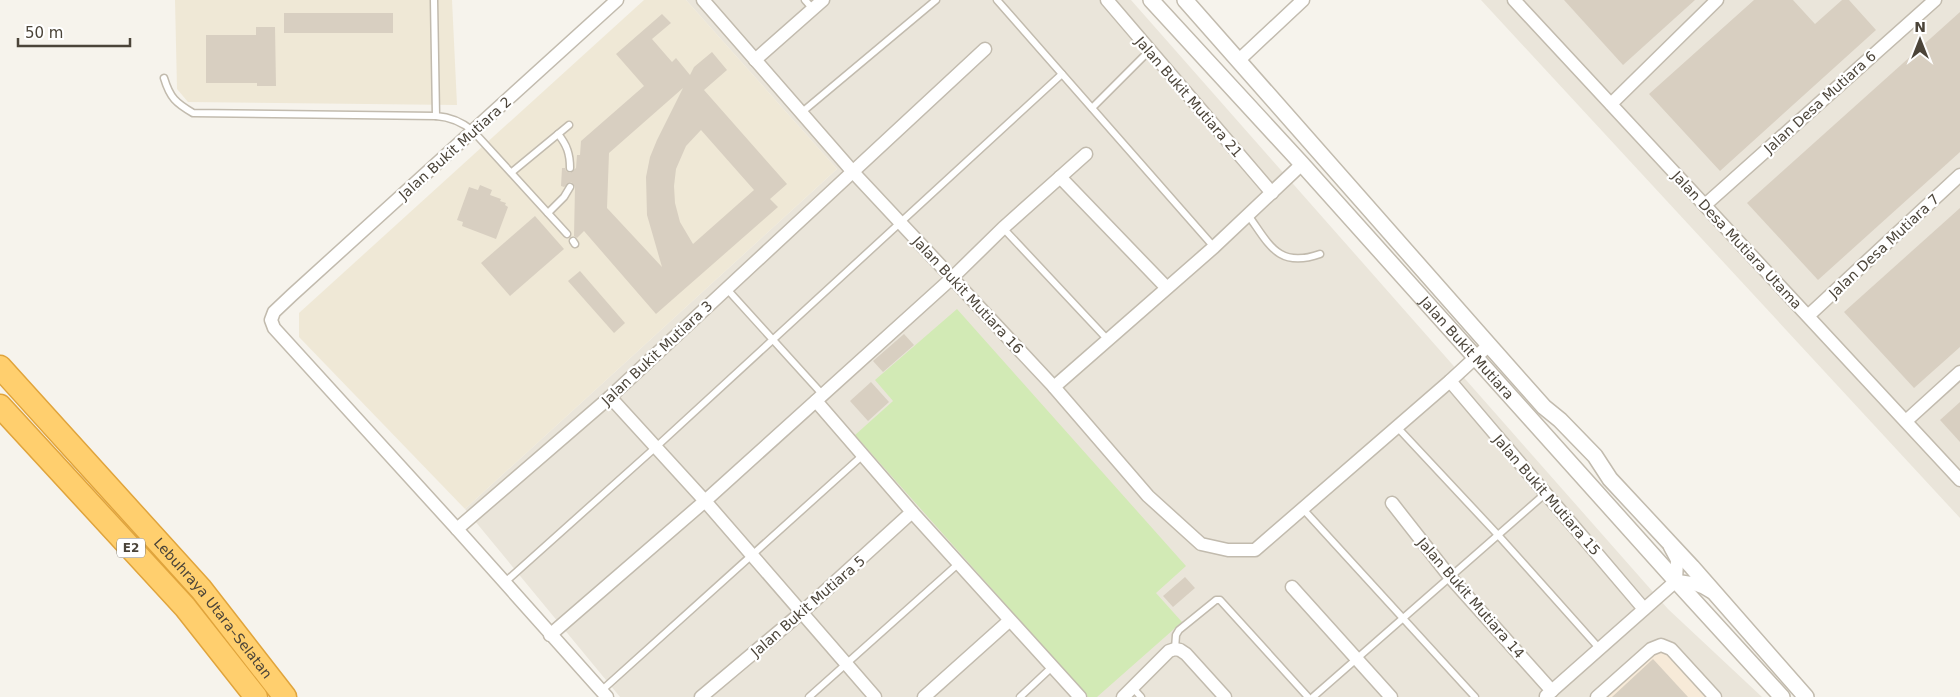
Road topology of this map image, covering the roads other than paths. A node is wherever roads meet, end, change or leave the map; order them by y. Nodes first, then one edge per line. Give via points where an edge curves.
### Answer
1 (434, 0) edge
2 (617, 0) edge
3 (703, 0) edge
4 (823, 0) edge
5 (936, 0) edge
6 (997, 0) edge
7 (1107, 0) edge
8 (1150, 0) edge
9 (1185, 0) edge
10 (1303, 0) edge
11 (1514, 0) edge
12 (1718, 0) edge
13 (1935, 0) edge
14 (809, 5) edge
15 (985, 49) dead end
16 (1150, 50) junction
17 (755, 60) junction
18 (1239, 60) junction
19 (1206, 62) junction
20 (1062, 74) junction
21 (164, 78) dead end
22 (1241, 99) junction
23 (1610, 104) junction
24 (1092, 108) junction
25 (801, 113) junction
26 (436, 116) junction
27 (569, 125) dead end
28 (474, 131) junction
29 (558, 134) junction
30 (1086, 154) dead end
31 (1302, 164) junction
32 (570, 168) dead end
33 (512, 172) junction
34 (853, 172) junction
35 (1960, 175) edge
36 (1060, 177) junction
37 (570, 187) dead end
38 (1272, 193) junction
39 (1705, 205) junction
40 (548, 213) junction
41 (1248, 215) junction
42 (901, 223) junction
43 (1003, 228) junction
44 (567, 234) dead end
45 (1214, 247) junction
46 (1320, 254) dead end
47 (952, 278) junction
48 (1166, 287) junction
49 (726, 288) junction
50 (1808, 316) junction
51 (773, 340) junction
52 (1108, 340) junction
53 (1489, 345) junction
54 (1475, 358) junction
55 (0, 367) edge
56 (1960, 372) edge
57 (1450, 382) junction
58 (1054, 387) junction
59 (610, 397) junction
60 (820, 398) junction
61 (0, 406) edge
62 (1906, 421) junction
63 (1397, 427) junction
64 (656, 447) junction
65 (863, 455) junction
66 (1960, 480) edge
67 (1546, 492) junction
68 (704, 502) junction
69 (1392, 503) dead end
70 (1302, 509) junction
71 (912, 512) junction
72 (457, 529) junction
73 (1498, 535) junction
74 (1664, 536) junction
75 (752, 556) junction
76 (958, 564) junction
77 (1450, 577) junction
78 (1676, 581) junction
79 (504, 583) junction
80 (1292, 587) dead end
81 (1720, 599) junction
82 (1644, 609) junction
83 (801, 613) junction
84 (1402, 618) junction
85 (1009, 620) junction
86 (550, 635) junction
87 (1599, 648) junction
88 (1175, 649) junction
89 (1356, 659) junction
90 (846, 665) junction
91 (1052, 667) junction
92 (604, 694) edge
93 (1132, 694) edge
94 (1549, 694) edge
95 (1600, 696) edge
96 (256, 697) edge
97 (285, 697) edge
98 (701, 697) edge
99 (809, 697) edge
100 (874, 697) edge
101 (924, 697) edge
102 (1020, 697) edge
103 (1080, 697) edge
104 (1225, 697) edge
105 (1308, 697) edge
106 (1313, 697) edge
107 (1391, 697) edge
108 (1475, 697) edge
109 (1715, 697) edge
110 (1782, 697) edge
111 (1806, 697) edge

1 - 26 lane
2 - 28 street, Jalan Bukit Mutiara 2
3 - 17 street, Jalan Bukit Mutiara 16
4 - 14 street
5 - 25 lane
6 - 20 lane
7 - 16 street, Jalan Bukit Mutiara 21
8 - 19 street, Jalan Bukit Mutiara
9 - 18 street, Jalan Bukit Mutiara
10 - 18 street
11 - 23 street, Jalan Desa Mutiara Utama
12 - 23 street
13 - 39 street, Jalan Desa Mutiara 6
14 - 17 street
15 - 34 street, Jalan Bukit Mutiara 3
16 - 24 lane
16 - 38 street, Jalan Bukit Mutiara 21
17 - 25 street, Jalan Bukit Mutiara 16
18 - 19 street via 1229,64
18 - 22 street via 1235,73
18 - 53 street, Jalan Bukit Mutiara
19 - 22 street, Jalan Bukit Mutiara
20 - 24 lane
20 - 42 lane
21 - 26 lane via 176,104 193,113
22 - 31 street, Jalan Bukit Mutiara
23 - 39 street, Jalan Desa Mutiara Utama
24 - 45 lane
25 - 34 street, Jalan Bukit Mutiara 16
26 - 28 lane via 465,124
27 - 29 lane
28 - 33 lane
28 - 72 street, Jalan Bukit Mutiara 2 via 292,295 271,320 274,328
29 - 32 lane via 566,144
29 - 33 lane
30 - 36 street
31 - 38 street
31 - 54 street, Jalan Bukit Mutiara
33 - 40 lane
34 - 42 street, Jalan Bukit Mutiara 16
34 - 49 street, Jalan Bukit Mutiara 3
35 - 50 street, Jalan Desa Mutiara 7
36 - 43 street
36 - 48 street
37 - 40 lane via 564,198
38 - 41 street
39 - 50 street, Jalan Desa Mutiara Utama
40 - 44 lane
41 - 45 street
41 - 46 lane via 1275,253 1288,258
42 - 47 street, Jalan Bukit Mutiara 16
42 - 51 lane
43 - 47 street
43 - 52 lane
45 - 48 street
47 - 58 street, Jalan Bukit Mutiara 16
47 - 60 street
48 - 52 street
49 - 51 lane
49 - 59 street, Jalan Bukit Mutiara 3
50 - 62 street, Jalan Desa Mutiara Utama
51 - 60 lane
51 - 64 lane
52 - 58 street
53 - 54 street
53 - 74 street, Jalan Bukit Mutiara via 1544,407 1595,456 1610,479
54 - 57 street
54 - 78 street, Jalan Bukit Mutiara
55 - 97 highway, Lebuhraya Utara–Selatan / E2 via 201,589
56 - 62 street
57 - 63 street
57 - 67 street, Jalan Bukit Mutiara 15
58 - 70 street, Jalan Bukit Mutiara 16 via 1148,496 1201,544 1228,550 1255,550
59 - 64 street
59 - 72 street, Jalan Bukit Mutiara 3
60 - 65 street
60 - 68 street
61 - 96 highway, Lebuhraya Utara–Selatan / E2 via 185,607
62 - 66 street, Jalan Desa Mutiara Utama
63 - 70 street
63 - 73 lane
64 - 68 street
64 - 79 lane
65 - 71 street
65 - 75 lane
67 - 73 lane
67 - 82 street, Jalan Bukit Mutiara 15
68 - 75 street
68 - 86 street
69 - 77 street, Jalan Bukit Mutiara 14
70 - 84 lane
71 - 76 street
71 - 83 street, Jalan Bukit Mutiara 5
72 - 79 street
73 - 77 lane
73 - 87 lane
74 - 78 street via 1677,560
74 - 81 street, Jalan Bukit Mutiara
75 - 83 street
75 - 92 lane
76 - 85 street
76 - 90 lane
77 - 84 lane
77 - 94 street, Jalan Bukit Mutiara 14
78 - 81 street via 1703,586
78 - 82 street
78 - 110 street, Jalan Bukit Mutiara
79 - 86 street
80 - 89 street
81 - 111 street, Jalan Bukit Mutiara
82 - 87 street
83 - 90 street
83 - 98 street, Jalan Bukit Mutiara 5
84 - 89 lane
84 - 108 lane
85 - 91 street
85 - 101 street
86 - 92 street
87 - 94 street
88 - 93 street via 1169,651
88 - 104 street via 1186,654
88 - 105 lane via 1179,630 1220,600
89 - 106 lane
89 - 107 street
90 - 99 lane
90 - 100 street
91 - 102 lane
91 - 103 street
95 - 109 street via 1651,649 1661,645 1671,649

